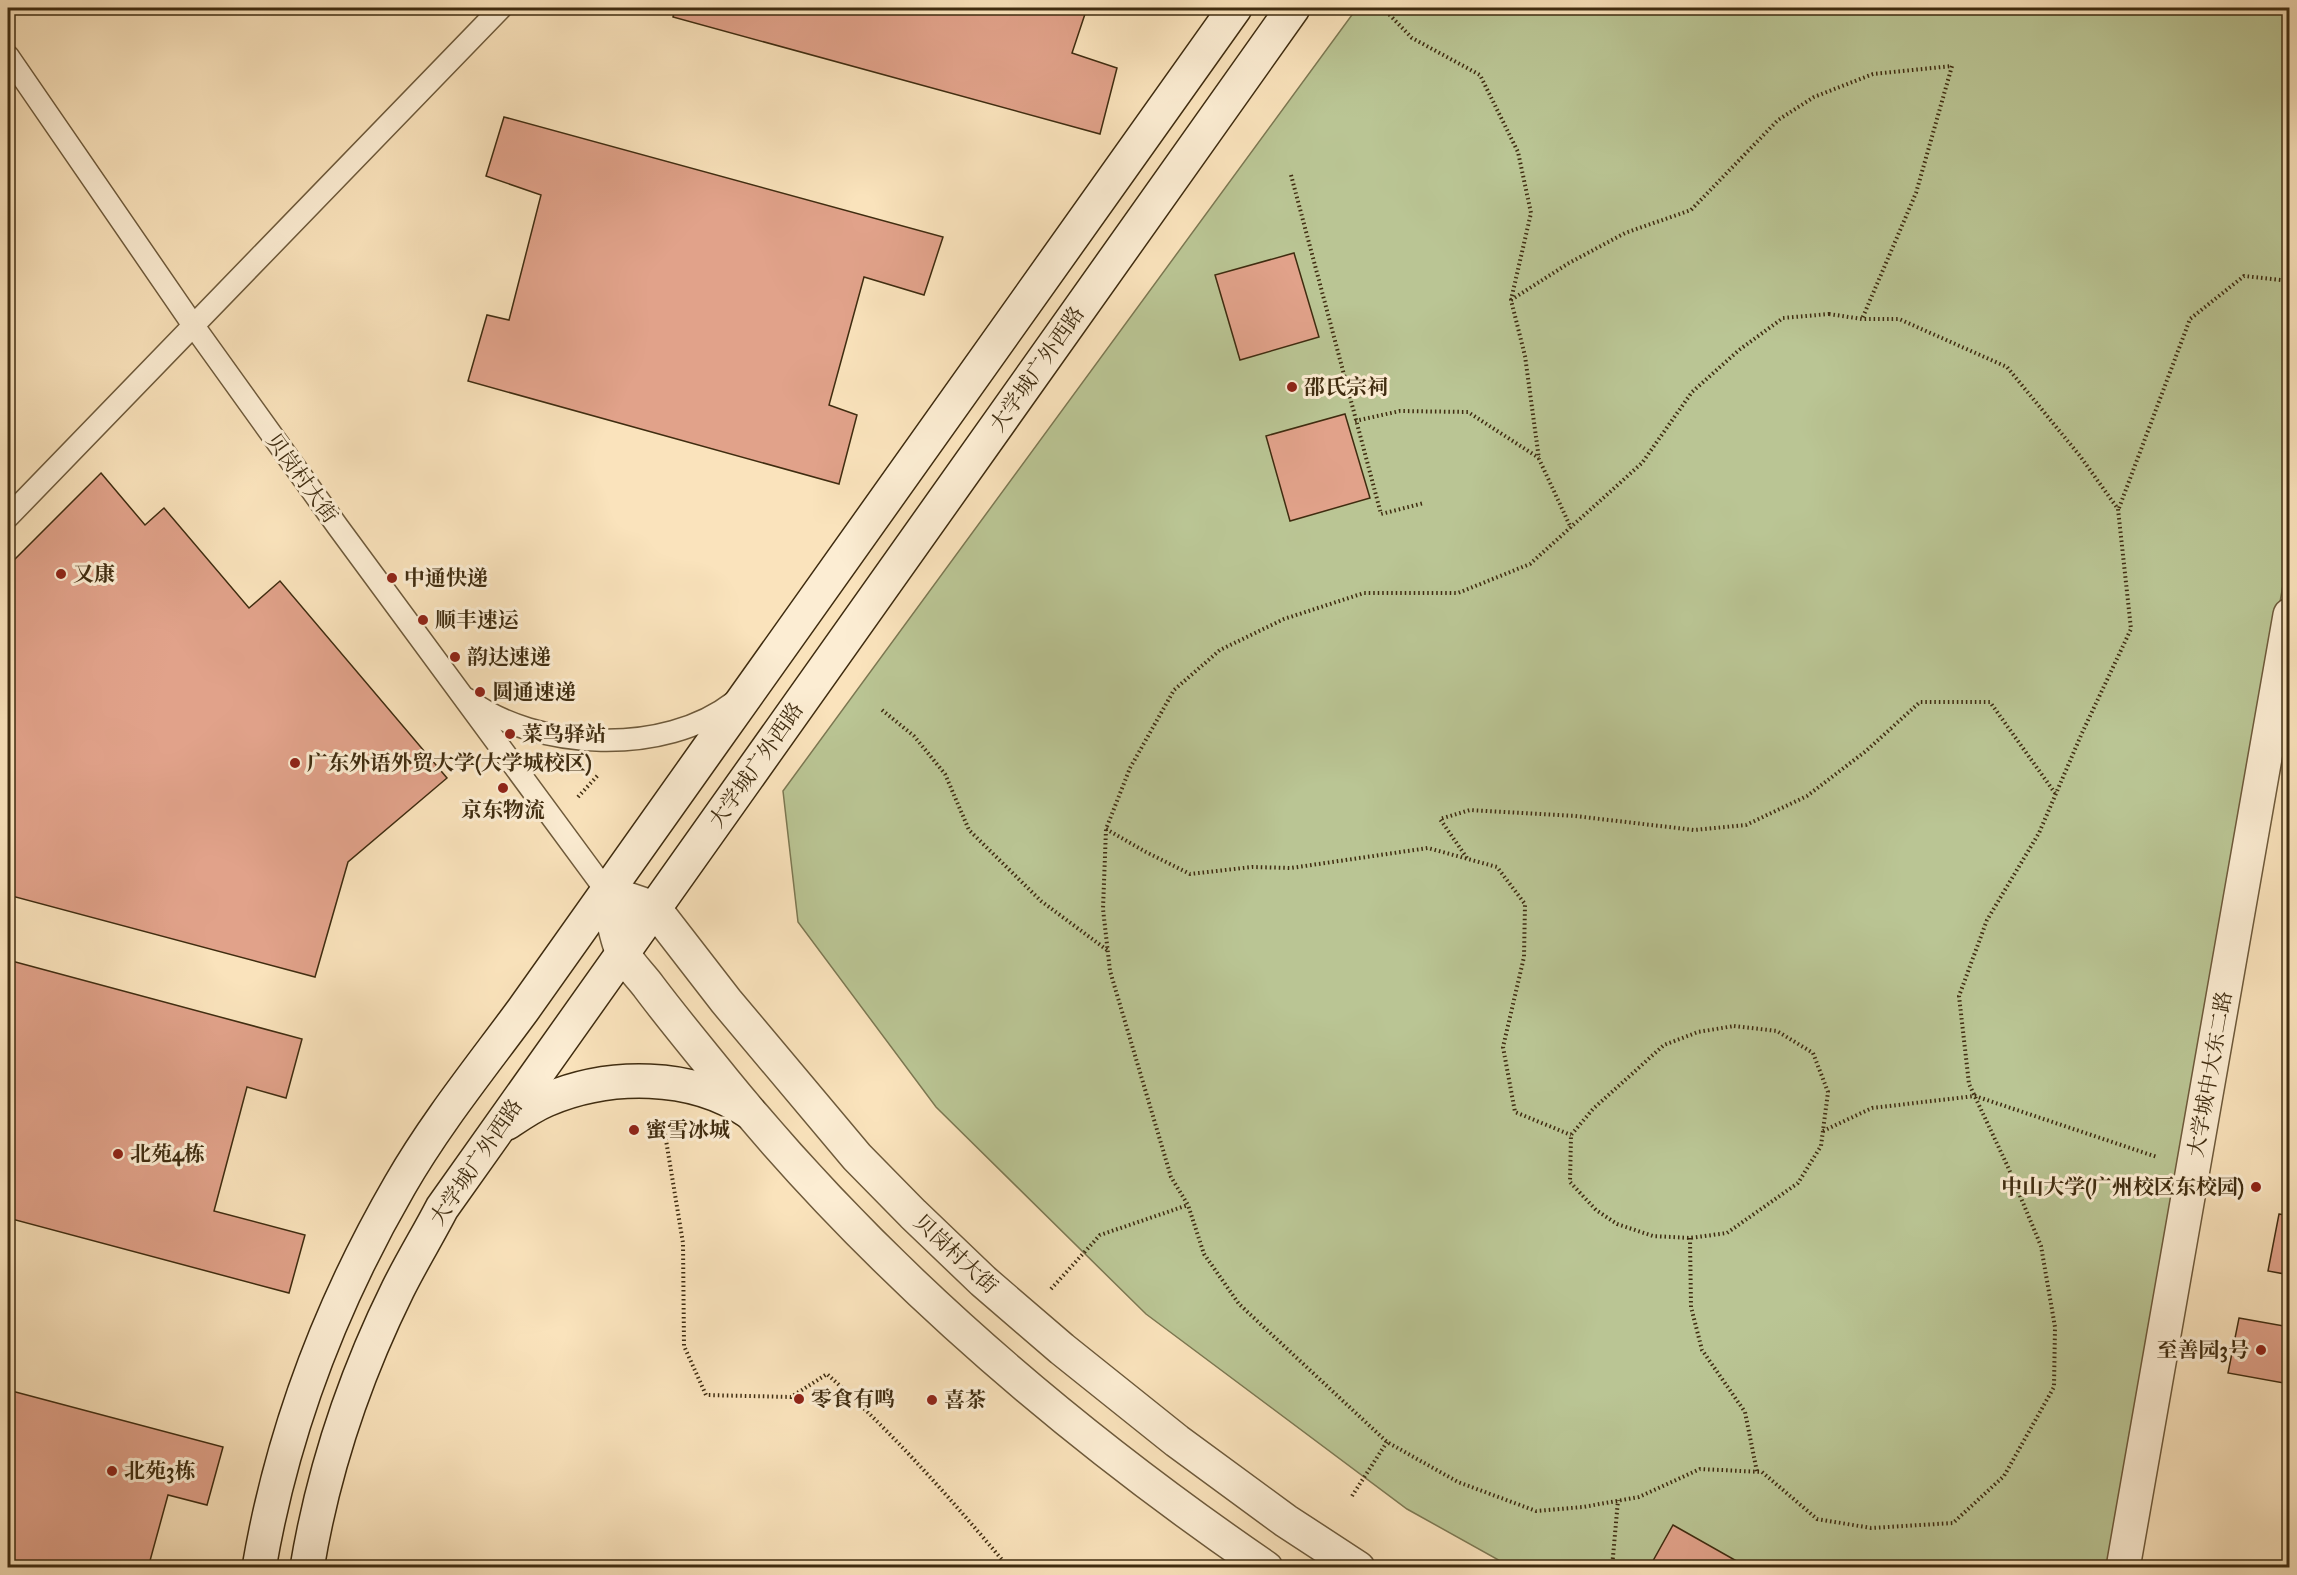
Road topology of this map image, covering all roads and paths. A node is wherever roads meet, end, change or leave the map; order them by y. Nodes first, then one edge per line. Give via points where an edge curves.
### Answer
1 (501, 8) edge
2 (1234, 8) edge
3 (1293, 8) edge
4 (1383, 8) edge
5 (8, 56) edge
6 (1291, 175) dead end
7 (2289, 281) edge
8 (1511, 300) junction
9 (1862, 319) junction
10 (193, 325) junction
11 (1355, 421) junction
12 (1539, 459) junction
13 (1424, 502) dead end
14 (2118, 508) junction
15 (8, 517) edge
16 (1571, 528) junction
17 (2289, 615) edge
18 (757, 681) junction
19 (458, 692) junction
20 (882, 710) dead end
21 (2056, 793) junction
22 (1106, 829) junction
23 (1467, 858) junction
24 (607, 892) junction
25 (654, 908) junction
26 (1107, 950) junction
27 (623, 952) junction
28 (1975, 1096) junction
29 (749, 1112) junction
30 (1823, 1131) junction
31 (665, 1134) dead end
32 (1571, 1135) junction
33 (490, 1138) junction
34 (2160, 1157) dead end
35 (1188, 1205) junction
36 (1690, 1238) junction
37 (1048, 1292) dead end
38 (1387, 1442) junction
39 (1757, 1472) junction
40 (1352, 1496) dead end
41 (1618, 1500) junction
42 (259, 1568) edge
43 (307, 1568) edge
44 (1009, 1568) edge
45 (1266, 1568) edge
46 (1358, 1568) edge
47 (1612, 1568) edge
48 (2124, 1568) edge

1 - 10 lane
2 - 18 main road
3 - 25 main road, 大学城广外西路
4 - 8 path via 1412,38 1480,75 1518,152 1531,213
5 - 10 lane, 贝岗村大街
6 - 11 path
7 - 14 path via 2244,276 2190,319
8 - 9 path via 1625,233 1691,210 1778,120 1814,97 1874,74 1953,66 1916,193
8 - 12 path via 1525,356
9 - 14 path via 1899,319 2007,367
9 - 16 path via 1829,314 1783,318 1692,392 1642,463
10 - 15 lane
10 - 19 lane, 贝岗村大街
11 - 12 path via 1400,411 1468,412
11 - 13 path via 1381,514
12 - 16 path
14 - 21 path via 2131,629
16 - 22 path via 1530,564 1458,593 1364,593 1284,619 1220,650 1174,690 1130,768
17 - 48 main road, 大学城中大东二路
18 - 19 lane via 733,703 690,726 636,739 597,741 553,735 517,724 477,706
18 - 24 main road
19 - 24 lane, 贝岗村大街
20 - 26 path via 914,736 945,774 969,830 1041,901
21 - 23 path via 1990,702 1920,702 1866,751 1807,796 1746,825 1694,830 1575,816 1470,810 1440,819
21 - 28 path via 2039,833 1987,920 1959,996 1970,1084
22 - 23 path via 1190,874 1252,867 1291,868 1428,848
22 - 26 path via 1103,909
23 - 32 path via 1497,867 1525,904 1524,957 1503,1047 1515,1112
24 - 25 main road
24 - 27 main road, 贝岗村大街
24 - 42 main road via 401,1183 357,1266 331,1320 296,1412 276,1482
25 - 27 main road, 大学城广外西路
25 - 46 main road, 贝岗村大街 via 857,1157 944,1244 1062,1349 1178,1441 1286,1521
26 - 35 path via 1171,1177
27 - 29 main road, 贝岗村大街
27 - 33 main road, 大学城广外西路
28 - 30 path via 1872,1108
28 - 34 path
28 - 39 path via 2041,1246 2055,1327 2054,1387 2004,1476 1953,1523 1871,1528 1817,1519 1762,1472
29 - 33 main road via 712,1092 657,1082 629,1082 546,1100 505,1124
29 - 45 main road, 贝岗村大街 via 840,1214 1021,1382 1144,1480
30 - 32 path via 1828,1092 1813,1053 1777,1031 1734,1026 1698,1032 1664,1045 1593,1108
30 - 36 path via 1821,1146 1798,1183 1727,1233
31 - 44 path via 683,1243 684,1347 706,1395 791,1397 826,1374 953,1502
32 - 36 path via 1570,1182 1596,1210 1617,1224 1653,1236
33 - 43 main road, 大学城广外西路 via 442,1208 375,1339 333,1455
35 - 37 path via 1100,1235
35 - 38 path via 1204,1254 1239,1304
36 - 39 path via 1691,1307 1702,1350 1745,1412
38 - 40 path
38 - 41 path via 1458,1482 1536,1511
39 - 41 path via 1700,1469 1639,1497
41 - 47 path

